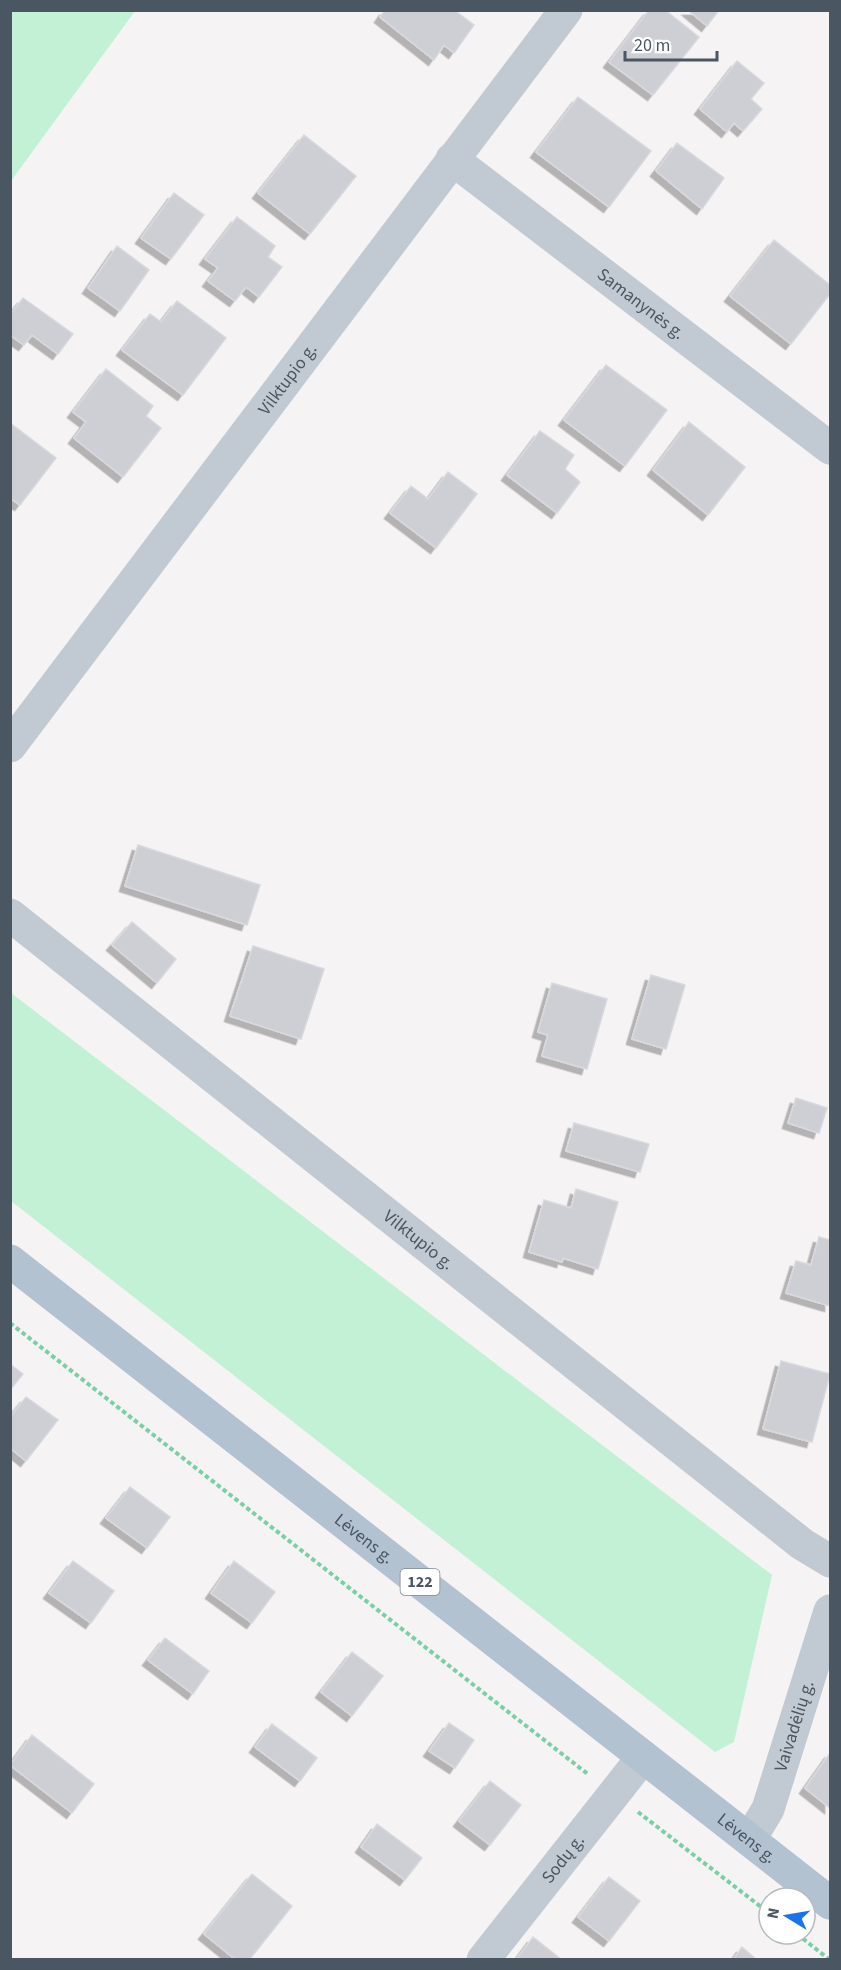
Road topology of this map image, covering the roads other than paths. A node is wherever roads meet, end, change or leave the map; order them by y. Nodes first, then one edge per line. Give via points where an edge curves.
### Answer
1 (566, 10) edge
2 (452, 159) junction
3 (831, 448) edge
4 (10, 746) edge
5 (10, 915) edge
6 (10, 1261) edge
7 (831, 1561) edge
8 (831, 1611) edge
9 (643, 1757) junction
10 (750, 1839) junction
11 (831, 1903) edge
12 (483, 1959) edge

1 - 2 street, Vilktupio g.
2 - 3 street, Samanynės g.
2 - 4 street, Vilktupio g.
5 - 7 street, Vilktupio g. via 802,1544
6 - 9 main road, Lėvens g. / 122
8 - 10 street, Vaivadėlių g. via 768,1809
9 - 10 main road, Lėvens g. / 122
9 - 12 street, Sodų g.
10 - 11 main road, Lėvens g. / 122

